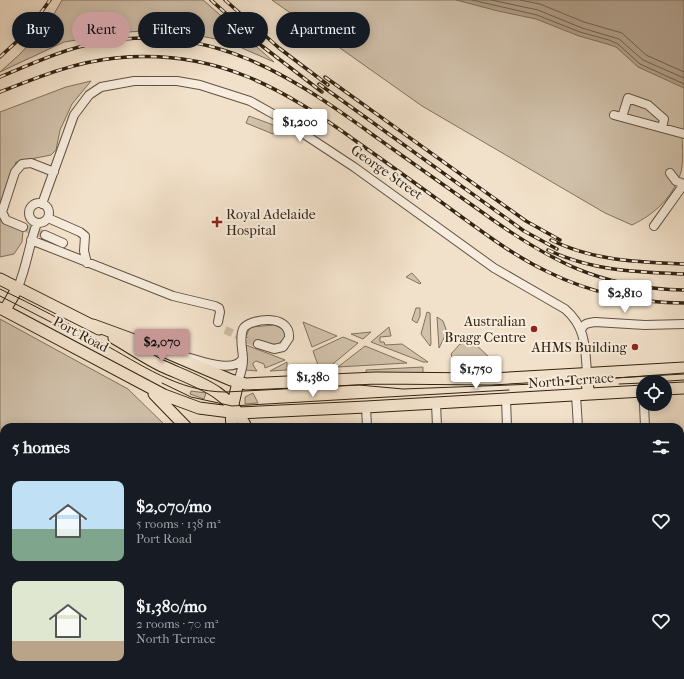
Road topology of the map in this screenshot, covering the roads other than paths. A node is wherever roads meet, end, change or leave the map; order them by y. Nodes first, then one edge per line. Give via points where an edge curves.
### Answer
1 (662, 128) junction
2 (684, 134) edge
3 (54, 172) junction
4 (670, 173) dead end
5 (684, 184) edge
6 (42, 204) junction
7 (48, 218) junction
8 (37, 223) junction
9 (654, 226) dead end
10 (23, 227) tunnel mouth
11 (45, 235) tunnel mouth
12 (31, 240) junction
13 (63, 243) dead end
14 (87, 263) junction
15 (0, 279) edge
16 (18, 287) junction
17 (3, 309) edge
18 (218, 322) dead end
19 (684, 324) edge
20 (93, 325) junction
21 (581, 330) junction
22 (258, 344) tunnel mouth
23 (156, 348) junction
24 (243, 358) junction
25 (684, 368) edge
26 (587, 373) junction
27 (132, 378) junction
28 (238, 382) junction
29 (255, 384) junction
30 (684, 388) edge
31 (672, 389) edge
32 (636, 391) edge
33 (588, 394) junction
34 (576, 395) junction
35 (506, 400) junction
36 (436, 403) junction
37 (366, 407) junction
38 (234, 410) junction
39 (644, 411) edge
40 (261, 412) junction
41 (182, 423) edge
42 (232, 423) edge
43 (243, 423) edge
44 (251, 423) edge
45 (367, 423) edge
46 (437, 423) edge
47 (507, 423) edge
48 (578, 423) edge
49 (645, 423) edge

1 - 1 street via 618,116 628,98 648,105 664,119
1 - 2 street
3 - 6 street, George Street
3 - 10 street via 31,163 22,164 15,172 2,212 6,220
3 - 21 street, George Street via 74,115 89,95 101,87 134,81 177,81 200,85 250,101 298,129 494,268 565,309 575,318
4 - 5 street
5 - 9 street
6 - 7 street via 49,209
6 - 8 street via 36,204 30,211 30,217
7 - 8 street via 43,223
7 - 14 street via 85,236 84,251
8 - 12 street
11 - 13 street
12 - 14 street
12 - 16 street via 27,267
14 - 18 street via 173,296 219,308
15 - 16 main road, Port Road
16 - 17 main road
16 - 20 main road, Port Road
17 - 27 main road, Port Road
19 - 21 street via 595,322 584,325
20 - 23 main road, Port Road
20 - 38 main road, Port Road via 154,362 208,386
21 - 26 street, George Street via 585,344
22 - 24 street via 274,349 283,347 289,338 287,326 275,321 247,325 242,334
23 - 24 street via 220,365 233,365
23 - 28 main road, Port Road
24 - 28 street
25 - 26 main road, North Terrace
26 - 29 main road, North Terrace via 492,379 364,378
26 - 33 main road
27 - 38 main road, Port Road via 185,404 208,410
27 - 41 main road via 158,397
28 - 29 main road, North Terrace
28 - 38 main road
29 - 38 main road via 244,391
30 - 31 main road
32 - 33 main road, North Terrace
33 - 34 main road, North Terrace
34 - 35 main road, North Terrace
34 - 48 street
35 - 36 main road, North Terrace
35 - 47 street
36 - 37 main road, North Terrace
36 - 46 street
37 - 40 main road, North Terrace
37 - 45 street
38 - 40 main road, North Terrace
38 - 42 main road
38 - 43 main road
39 - 49 street
40 - 44 main road

